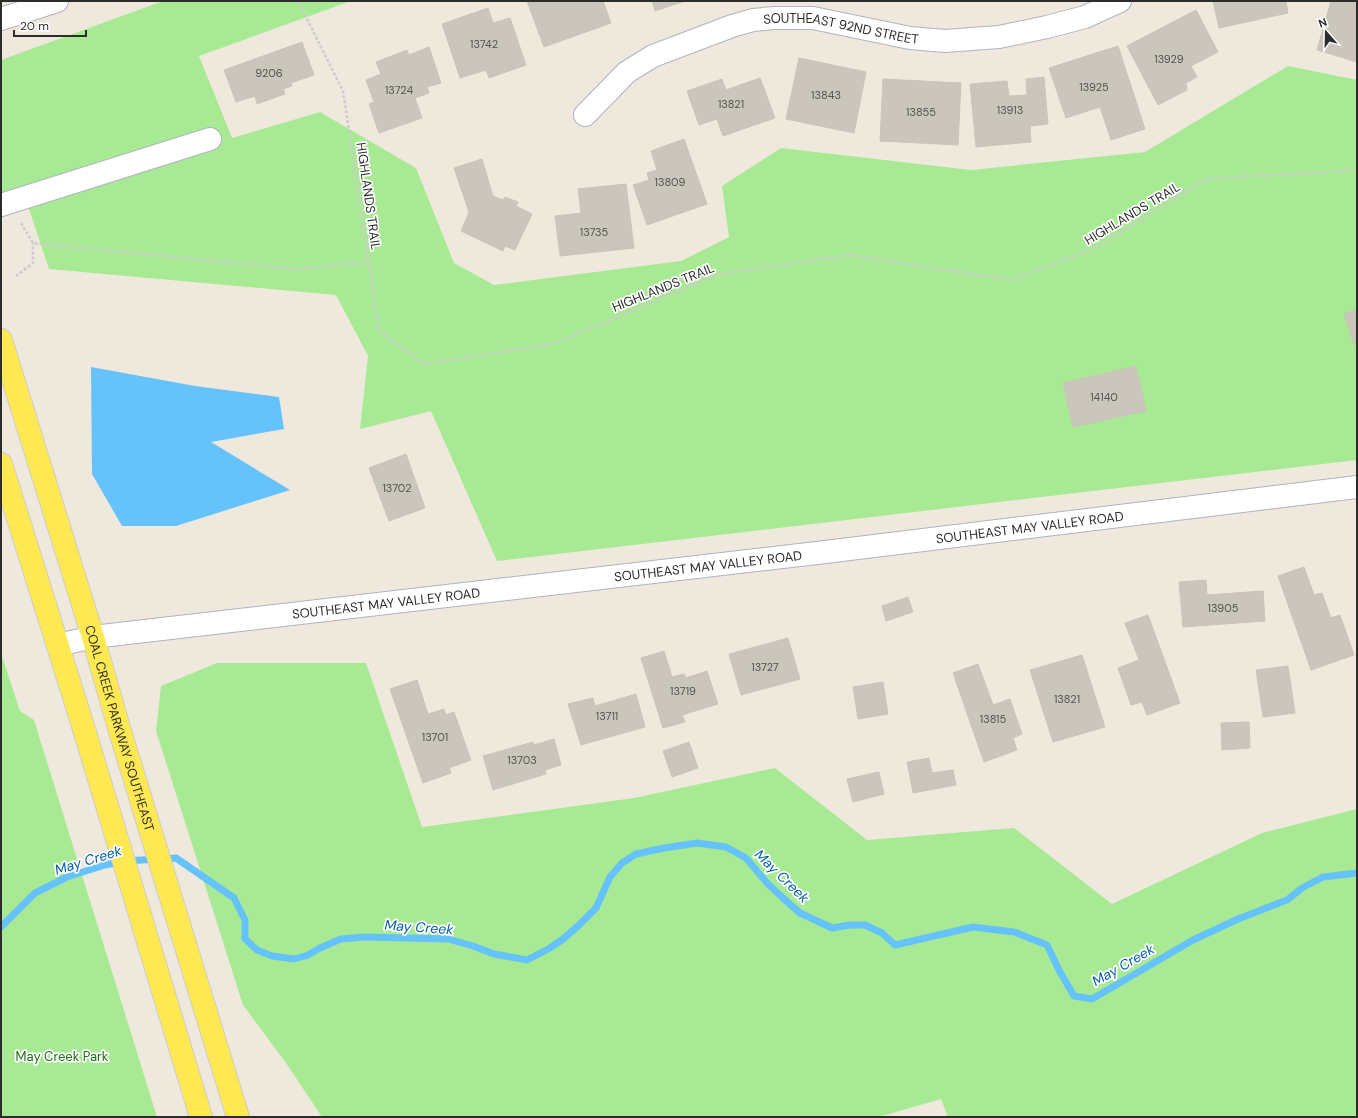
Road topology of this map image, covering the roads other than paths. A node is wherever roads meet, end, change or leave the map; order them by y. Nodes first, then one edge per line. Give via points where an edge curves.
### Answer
1 (57, 1) edge
2 (1120, 1) edge
3 (1, 19) edge
4 (585, 115) dead end
5 (210, 139) dead end
6 (5, 204) edge
7 (1, 340) edge
8 (1, 464) edge
9 (1357, 487) edge
10 (93, 637) junction
11 (58, 644) junction
12 (201, 1117) edge
13 (238, 1117) edge

1 - 3 street
2 - 4 street, SOUTHEAST 92ND STREET via 1085,17 1047,27 999,37 945,41 910,38 813,18 753,20 653,56 627,72
5 - 6 street
7 - 10 main road, COAL CREEK PARKWAY SOUTHEAST
8 - 11 main road
9 - 10 street, SOUTHEAST MAY VALLEY ROAD via 818,553
10 - 11 street, SOUTHEAST MAY VALLEY ROAD
10 - 13 main road, COAL CREEK PARKWAY SOUTHEAST via 118,728
11 - 12 main road

